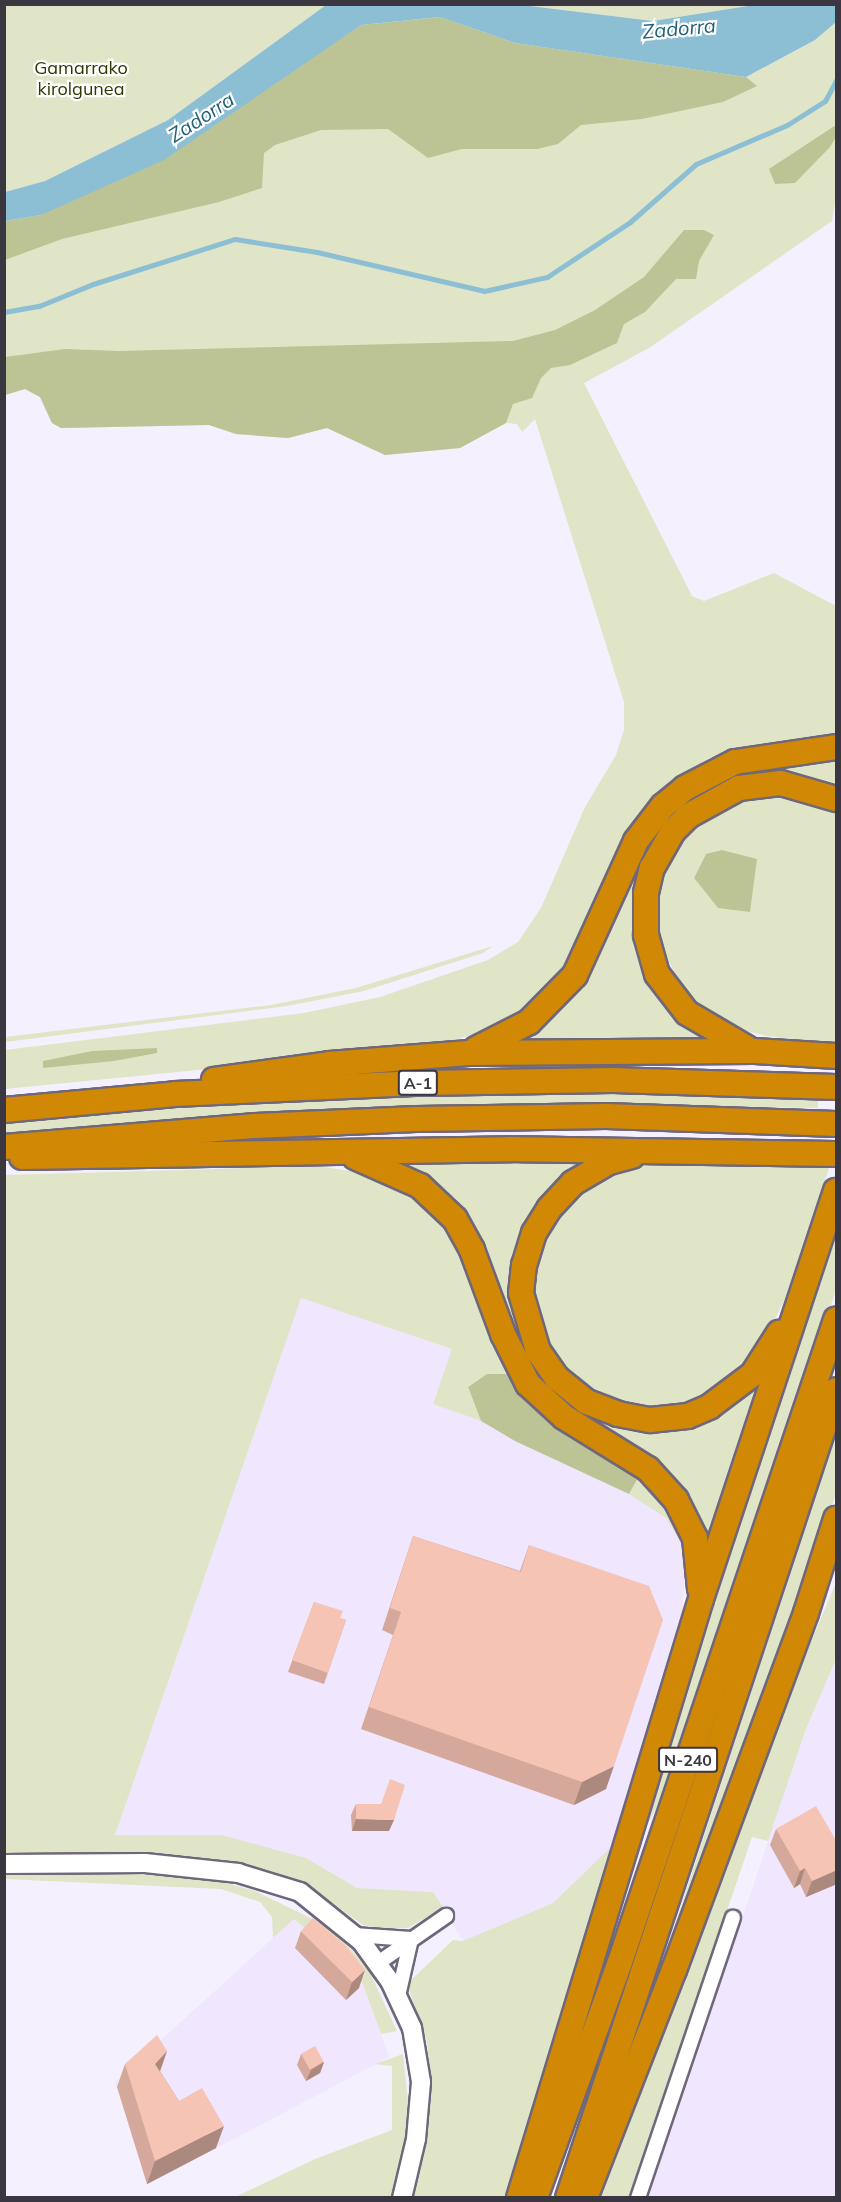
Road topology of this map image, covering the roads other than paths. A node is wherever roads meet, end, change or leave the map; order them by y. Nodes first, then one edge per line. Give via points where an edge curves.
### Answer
1 (837, 747) edge
2 (837, 800) edge
3 (754, 1051) junction
4 (469, 1053) junction
5 (837, 1056) edge
6 (834, 1087) edge
7 (175, 1094) junction
8 (4, 1110) edge
9 (828, 1123) edge
10 (4, 1147) edge
11 (657, 1150) junction
12 (342, 1153) junction
13 (837, 1154) edge
14 (4, 1156) edge
15 (837, 1191) edge
16 (799, 1301) junction
17 (837, 1320) edge
18 (837, 1390) edge
19 (837, 1519) edge
20 (837, 1563) edge
21 (700, 1599) junction
22 (806, 1613) junction
23 (4, 1864) edge
24 (446, 1916) dead end
25 (733, 1918) dead end
26 (354, 1935) junction
27 (411, 1939) junction
28 (378, 1963) junction
29 (398, 1996) junction
30 (402, 2198) edge
31 (519, 2198) edge
32 (535, 2198) edge
33 (568, 2198) edge
34 (585, 2198) edge
35 (638, 2198) edge

1 - 4 highway via 735,762 685,788 663,806 636,842 575,975 529,1022
2 - 3 highway via 781,783 739,788 688,816 673,831 652,868 646,893 646,935 657,974 687,1013
3 - 4 highway
3 - 5 highway
4 - 7 highway via 223,1076
6 - 7 highway, A-1 via 612,1080 415,1083
7 - 8 highway, A-1
9 - 10 highway, A-1 via 606,1116 416,1119 255,1126
11 - 12 highway
11 - 13 highway
11 - 16 highway via 609,1162 573,1183 534,1233 521,1293 538,1351 557,1378 587,1402 618,1414 650,1420 688,1416 709,1407 753,1374
12 - 14 highway via 61,1159
12 - 21 highway via 420,1186 455,1219 472,1250 503,1334 528,1384 564,1417 648,1469 676,1500 695,1538
15 - 16 highway
16 - 21 highway
17 - 32 highway, N-240 via 619,1965
18 - 33 highway, N-240
19 - 22 highway
20 - 22 highway
21 - 31 highway
22 - 34 highway
23 - 26 street via 145,1863 238,1873 300,1892
24 - 27 street
25 - 35 street
26 - 27 street
26 - 28 street
27 - 28 street
27 - 29 street
28 - 29 street
29 - 30 street via 412,2028 421,2082 416,2139

